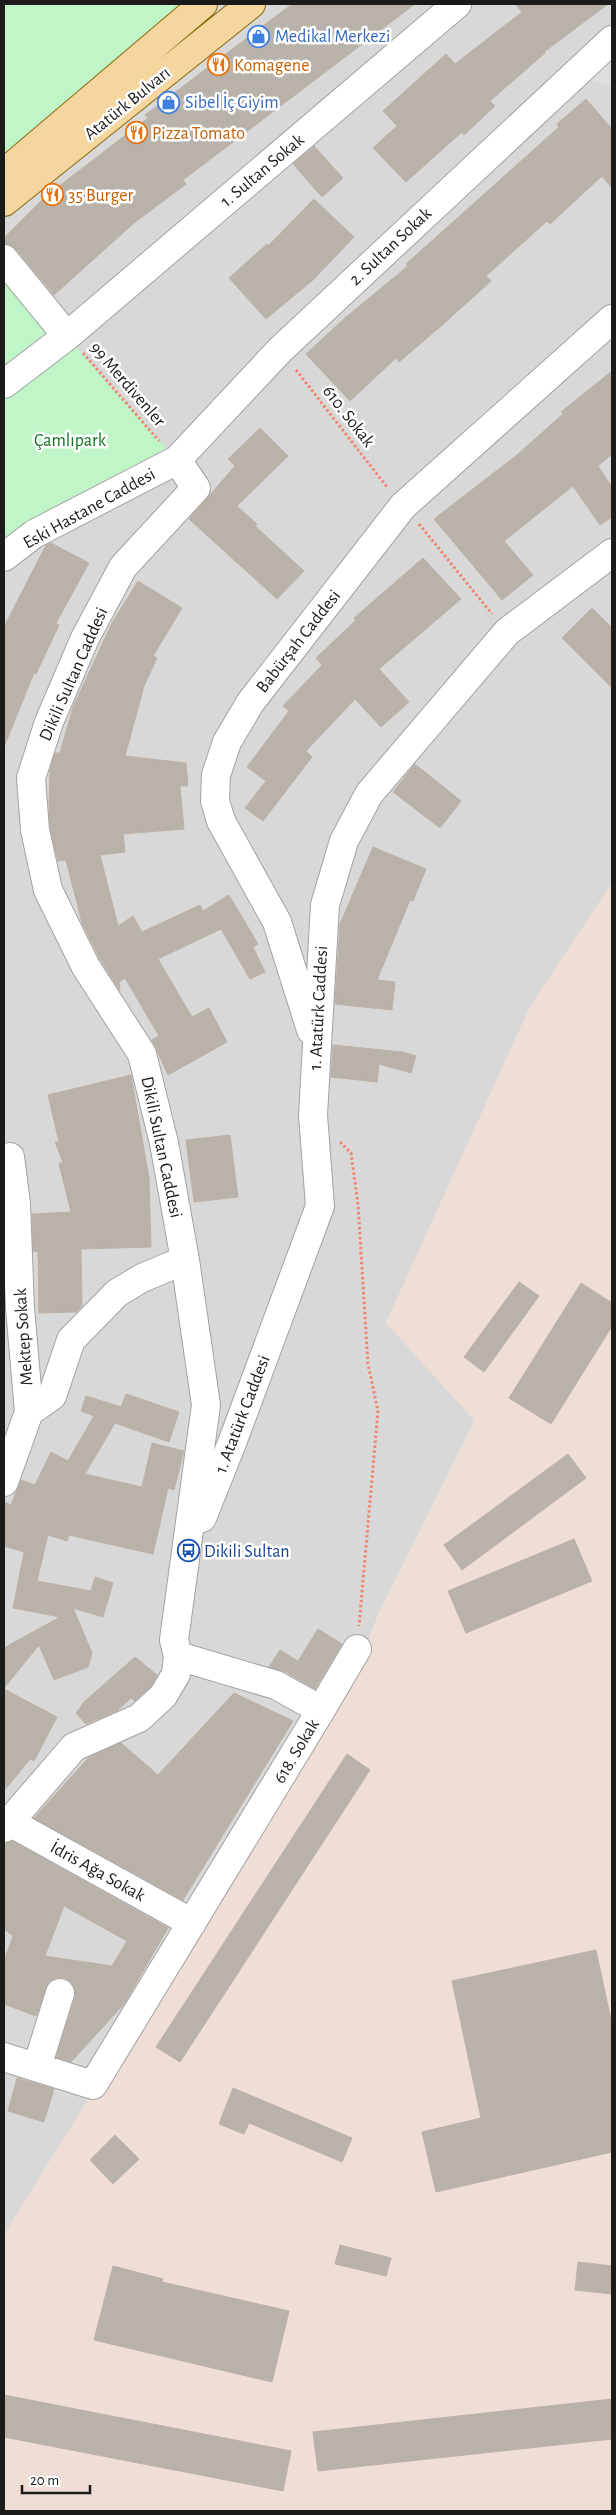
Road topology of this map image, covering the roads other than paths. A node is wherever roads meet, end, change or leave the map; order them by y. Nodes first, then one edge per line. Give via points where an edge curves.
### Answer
1 (203, 4) edge
2 (251, 4) edge
3 (457, 4) edge
4 (612, 40) edge
5 (4, 173) edge
6 (4, 202) edge
7 (4, 259) edge
8 (612, 319) edge
9 (67, 336) junction
10 (4, 384) edge
11 (169, 452) junction
12 (612, 553) edge
13 (4, 557) edge
14 (316, 1046) junction
15 (10, 1157) dead end
16 (185, 1260) junction
17 (29, 1412) junction
18 (4, 1482) edge
19 (188, 1552) junction
20 (357, 1649) road end
21 (178, 1656) junction
22 (321, 1710) junction
23 (5, 1822) edge
24 (192, 1923) junction
25 (60, 1993) dead end
26 (4, 2057) edge
27 (37, 2067) junction

1 - 5 main road, Atatürk Bulvarı
2 - 6 main road, Atatürk Bulvarı
3 - 9 street, 1. Sultan Sokak
4 - 11 street, 2. Sultan Sokak
7 - 9 street
8 - 14 street, Babürşah Caddesi via 403,506 250,703 227,742 216,776 215,801 221,821 277,922
9 - 10 street, 1. Sultan Sokak
11 - 13 street, Eski Hastane Caddesi via 34,534
11 - 16 street, Dikili Sultan Caddesi via 196,488 123,567 85,638 49,722 31,778 35,830 48,890 86,967 142,1054 164,1143
12 - 14 street, 1. Atatürk Caddesi via 506,632 369,794 344,841 325,905
14 - 19 street, 1. Atatürk Caddesi via 313,1115 320,1206
15 - 17 street, Mektep Sokak via 16,1203 20,1308
16 - 17 street via 142,1278 117,1293 71,1340 52,1396
16 - 19 street, Dikili Sultan Caddesi via 206,1405
17 - 18 street, Mektep Sokak
19 - 21 street, Dikili Sultan Caddesi via 174,1640
20 - 22 street
21 - 22 street, 618. Sokak via 276,1685
21 - 23 street, Dikili Sultan Caddesi via 176,1674 163,1696 139,1718 74,1747
22 - 24 street, 618. Sokak
23 - 24 street, İdris Ağa Sokak
24 - 27 street, 618. Sokak via 93,2085
25 - 27 street
26 - 27 street

